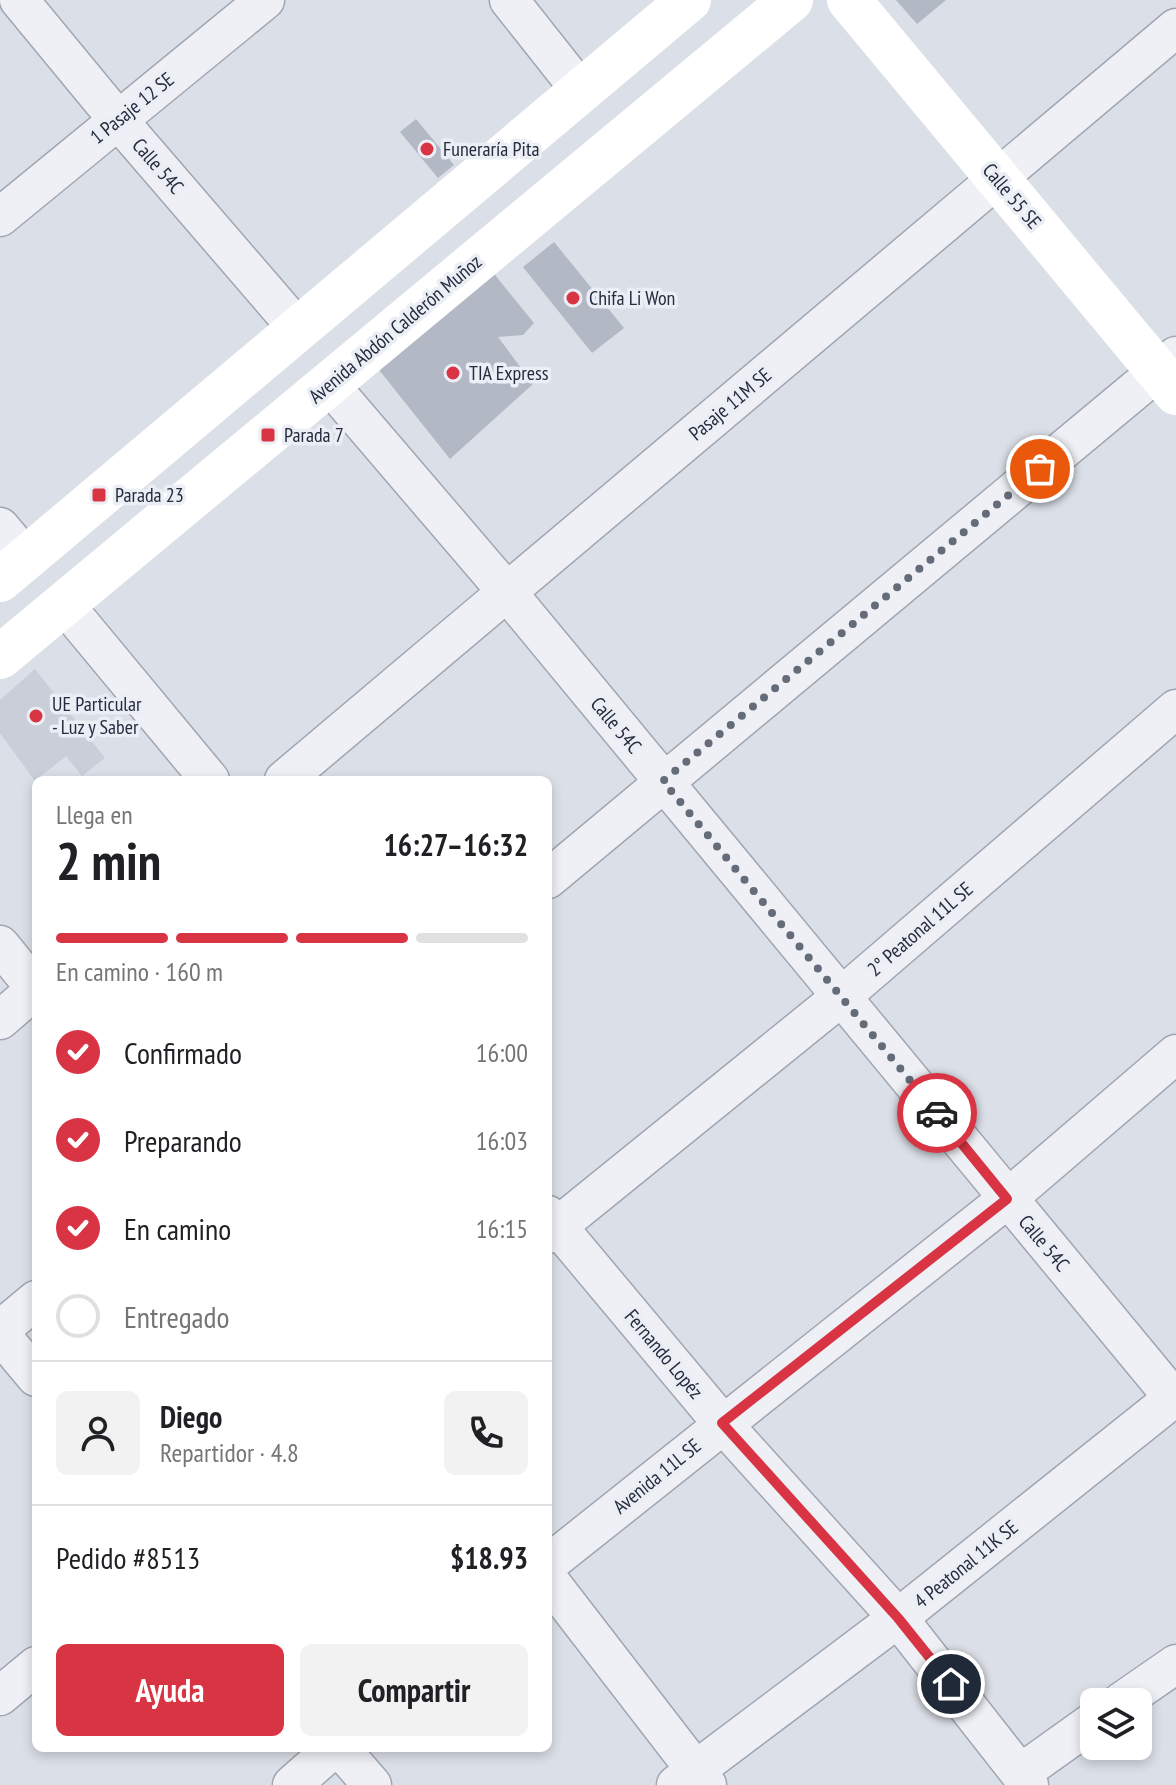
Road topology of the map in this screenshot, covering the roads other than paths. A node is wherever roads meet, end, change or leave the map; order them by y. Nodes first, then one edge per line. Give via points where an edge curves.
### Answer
1 (19, 0) edge
2 (265, 0) edge
3 (509, 0) edge
4 (689, 0) edge
5 (791, 0) edge
6 (849, 0) edge
7 (1176, 28) edge
8 (581, 91) junction
9 (118, 120) junction
10 (998, 179) junction
11 (0, 217) edge
12 (299, 330) junction
13 (1170, 373) edge
14 (329, 384) junction
15 (9, 555) edge
16 (507, 592) junction
17 (64, 604) junction
18 (0, 657) edge
19 (1176, 709) edge
20 (207, 776) edge
21 (289, 776) edge
22 (663, 781) junction
23 (552, 876) edge
24 (0, 945) edge
25 (32, 984) edge
26 (32, 992) edge
27 (842, 996) junction
28 (0, 1020) edge
29 (1176, 1054) edge
30 (1007, 1199) junction
31 (552, 1224) edge
32 (552, 1226) edge
33 (32, 1304) edge
34 (0, 1332) edge
35 (32, 1372) edge
36 (1175, 1398) edge
37 (722, 1423) junction
38 (552, 1561) edge
39 (552, 1585) edge
40 (898, 1618) junction
41 (1176, 1664) edge
42 (32, 1669) edge
43 (1141, 1688) edge
44 (0, 1696) edge
45 (1080, 1733) edge
46 (332, 1752) edge
47 (341, 1752) edge
48 (1025, 1779) edge
49 (692, 1780) edge
50 (292, 1785) edge
51 (372, 1785) edge

1 - 9 street, Calle 54C
2 - 9 street, 1 Pasaje 12 SE
3 - 8 street
4 - 8 main road
5 - 14 main road, Avenida Abdón Calderón Muñoz
6 - 10 main road, Calle 55 SE
7 - 10 street, Pasaje 11M SE
8 - 12 main road
9 - 11 street, 1 Pasaje 12 SE
9 - 12 street, Calle 54C
10 - 13 main road, Calle 55 SE
10 - 16 street, Pasaje 11M SE
12 - 15 main road
13 - 22 street
14 - 16 street, Calle 54C
14 - 17 main road, Avenida Abdón Calderón Muñoz
16 - 21 street, Pasaje 11M SE
16 - 22 street, Calle 54C
17 - 18 main road, Avenida Abdón Calderón Muñoz
17 - 20 street
19 - 27 street, 2° Peatonal 11L SE
22 - 23 street
22 - 27 street, Calle 54C
24 - 25 street
26 - 28 street
27 - 30 street, Calle 54C
27 - 31 street, 2° Peatonal 11L SE
29 - 30 street, Avenida 11L SE
30 - 36 street, Calle 54C
30 - 37 street, Avenida 11L SE
32 - 37 street, Fernando Lopéz
33 - 34 street
34 - 35 street
36 - 40 street, 4 Peatonal 11K SE
37 - 38 street, Avenida 11L SE
37 - 40 street, Fernando Lopéz
39 - 49 street
40 - 48 street, Fernando Lopéz
40 - 49 street, 4 Peatonal 11K SE
41 - 43 street
42 - 44 street
45 - 48 street
46 - 50 street
47 - 51 street

